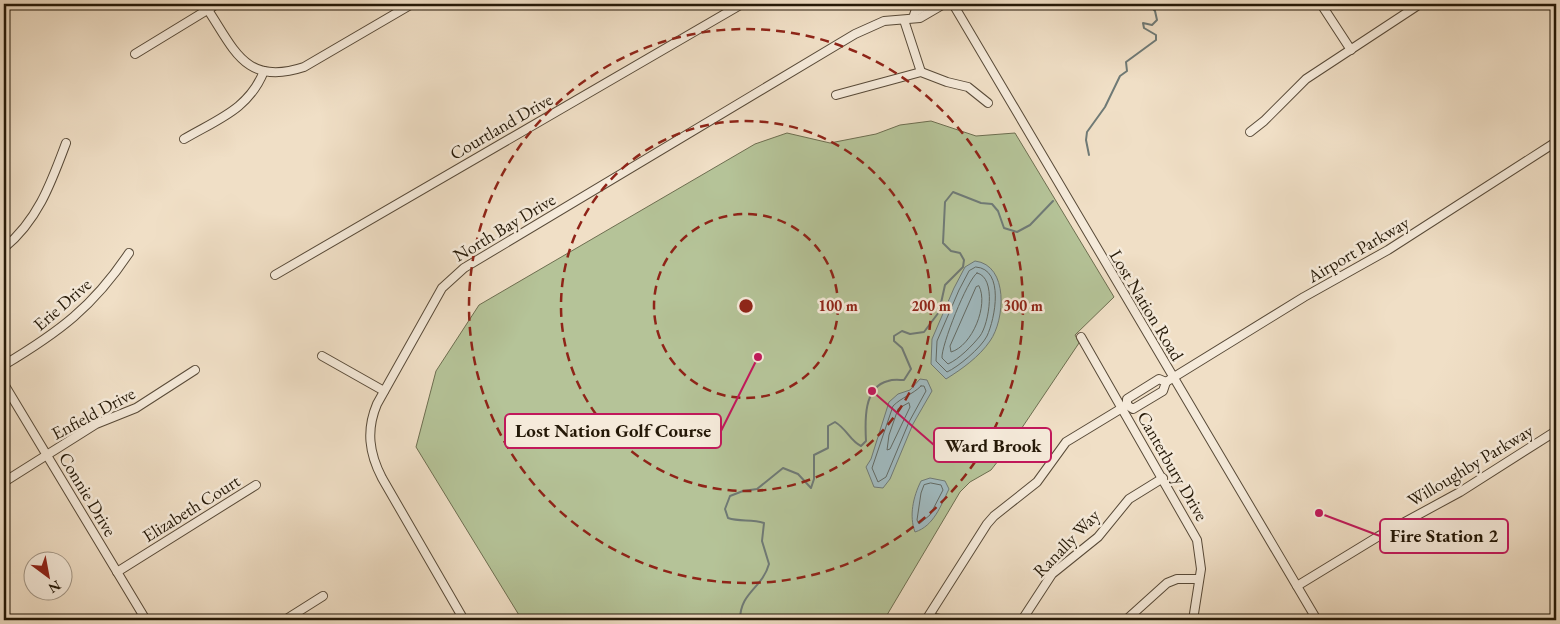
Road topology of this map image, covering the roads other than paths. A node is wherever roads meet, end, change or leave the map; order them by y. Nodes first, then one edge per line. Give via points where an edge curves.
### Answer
1 (218, 4) edge
2 (412, 4) edge
3 (742, 4) edge
4 (930, 4) edge
5 (944, 4) edge
6 (953, 4) edge
7 (1321, 4) edge
8 (1420, 4) edge
9 (208, 10) junction
10 (913, 18) junction
11 (904, 20) junction
12 (1351, 50) junction
13 (135, 54) dead end
14 (264, 71) junction
15 (921, 72) junction
16 (836, 95) dead end
17 (988, 104) dead end
18 (1250, 132) dead end
19 (184, 139) dead end
20 (1556, 142) edge
21 (66, 143) dead end
22 (4, 248) edge
23 (129, 253) dead end
24 (275, 275) dead end
25 (1081, 337) dead end
26 (322, 356) dead end
27 (4, 365) edge
28 (195, 370) dead end
29 (1169, 380) junction
30 (4, 384) edge
31 (384, 391) junction
32 (1124, 406) junction
33 (1556, 431) edge
34 (46, 455) junction
35 (1163, 478) junction
36 (4, 482) edge
37 (256, 486) dead end
38 (117, 572) junction
39 (1199, 579) junction
40 (1296, 586) junction
41 (323, 596) dead end
42 (928, 618) edge
43 (146, 620) edge
44 (285, 620) edge
45 (464, 620) edge
46 (945, 620) edge
47 (1022, 620) edge
48 (1126, 620) edge
49 (1193, 620) edge
50 (1317, 620) edge

1 - 9 street
2 - 14 street via 304,68 285,73
3 - 24 street, Courtland Drive
4 - 10 street, North Bay Drive via 915,12
5 - 10 street, North Bay Drive via 920,18
6 - 29 street, Lost Nation Road
7 - 12 street
8 - 12 street
9 - 13 street
9 - 14 street via 235,54
10 - 11 street, North Bay Drive
11 - 15 street
11 - 31 street, North Bay Drive via 884,21 855,34 456,273 442,288
12 - 18 street via 1306,79
14 - 19 street via 252,96
15 - 16 street
15 - 17 street via 968,87
20 - 29 street, Airport Parkway via 1388,250
21 - 22 street via 39,208
23 - 27 street, Erie Drive via 109,282 74,318
25 - 32 street, Canterbury Drive
26 - 31 street
28 - 34 street, Enfield Drive via 136,408 96,424
29 - 32 street via 1159,379 1127,398
29 - 32 street via 1163,391 1133,408
29 - 40 street, Lost Nation Road
30 - 34 street, Connie Drive
31 - 45 street, North Bay Drive via 371,417 373,459
32 - 35 street, Canterbury Drive
32 - 42 street via 1066,442 1037,482 994,516
33 - 40 street, Willoughby Parkway via 1460,492
34 - 36 street, Enfield Drive
34 - 38 street, Connie Drive
35 - 39 street, Canterbury Drive via 1198,540
35 - 47 street, Ranally Way via 1129,499 1098,537 1052,574
37 - 38 street, Elizabeth Court
38 - 43 street, Connie Drive
39 - 48 street via 1178,579 1167,583
39 - 49 street, Canterbury Drive
40 - 50 street, Lost Nation Road
41 - 44 street
42 - 46 street

